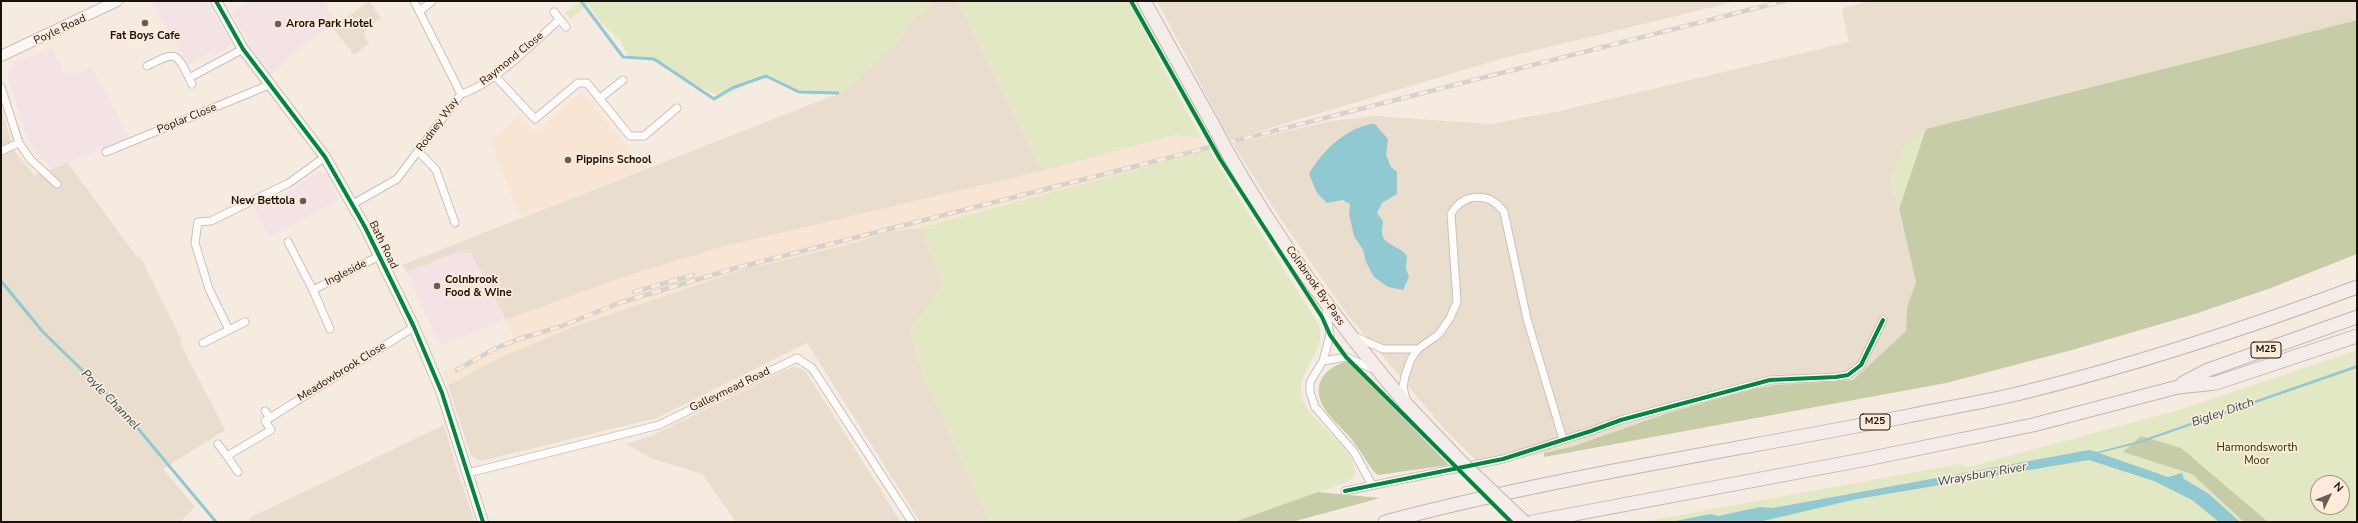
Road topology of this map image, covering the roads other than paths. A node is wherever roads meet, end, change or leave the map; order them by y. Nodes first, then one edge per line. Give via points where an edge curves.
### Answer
1 (117, 1) edge
2 (216, 1) edge
3 (414, 1) edge
4 (432, 1) edge
5 (1144, 1) edge
6 (1148, 1) edge
7 (420, 11) junction
8 (554, 12) dead end
9 (1153, 16) junction
10 (560, 19) junction
11 (566, 27) dead end
12 (243, 49) junction
13 (1, 56) edge
14 (147, 66) dead end
15 (494, 75) junction
16 (623, 80) dead end
17 (269, 85) junction
18 (1, 87) edge
19 (461, 94) junction
20 (599, 99) junction
21 (677, 108) dead end
22 (19, 143) junction
23 (1, 151) edge
24 (106, 152) dead end
25 (419, 152) junction
26 (325, 157) junction
27 (57, 184) dead end
28 (353, 204) junction
29 (455, 223) dead end
30 (288, 242) dead end
31 (379, 256) junction
32 (2357, 287) edge
33 (313, 290) junction
34 (1325, 302) junction
35 (2357, 317) edge
36 (1882, 320) dead end
37 (245, 322) dead end
38 (414, 327) junction
39 (330, 329) dead end
40 (229, 330) junction
41 (1348, 333) junction
42 (2357, 336) edge
43 (203, 343) dead end
44 (1418, 349) junction
45 (1323, 361) junction
46 (1380, 373) junction
47 (2178, 386) junction
48 (1407, 405) junction
49 (265, 411) dead end
50 (270, 418) junction
51 (1563, 439) junction
52 (218, 444) dead end
53 (227, 456) junction
54 (238, 472) dead end
55 (468, 473) junction
56 (1372, 485) junction
57 (1345, 491) dead end
58 (483, 522) edge
59 (912, 522) edge
60 (1385, 522) edge
61 (1524, 522) edge
62 (1532, 522) edge

1 - 13 street, Poyle Road
2 - 12 street, Bath Road
3 - 7 street, Rodney Way
4 - 7 street
5 - 9 highway, Colnbrook By-Pass
6 - 9 highway, Colnbrook By-Pass
7 - 19 street, Rodney Way
8 - 10 street
9 - 34 highway, Colnbrook By-Pass, bridge via 1229,155 1271,224
10 - 11 street
10 - 15 street, Raymond Close
12 - 14 street via 191,81 178,59 173,56 169,55
12 - 17 street, Bath Road
15 - 19 street, Raymond Close via 473,90
15 - 20 street via 535,119 578,83 587,83
16 - 20 street
17 - 24 street, Poplar Close
17 - 26 street, Bath Road
18 - 22 street
19 - 25 street, Rodney Way
20 - 21 street via 630,136 638,137 644,136
22 - 23 street
22 - 27 street via 31,160
25 - 28 street, Rodney Way via 397,179
25 - 29 street via 436,170
26 - 28 street, Bath Road
26 - 40 street via 289,183 211,221 198,222 195,244 209,289
28 - 31 street, Bath Road
30 - 33 street, Ingleside
31 - 33 street, Ingleside
31 - 38 street, Bath Road
32 - 60 highway, M25 via 2254,325 2119,367 2019,393 1846,428 1596,473 1458,502
33 - 39 street, Ingleside
34 - 41 highway, Colnbrook By-Pass
34 - 45 street via 1330,331
35 - 47 highway, M25 via 2208,370
36 - 51 street via 1861,365 1848,375 1770,380 1621,420
37 - 40 street
38 - 50 street, Meadowbrook Close
38 - 55 street, Bath Road via 442,393
40 - 43 street
41 - 44 street via 1383,349
41 - 46 highway, Colnbrook By-Pass
42 - 47 highway via 2216,383
44 - 48 street via 1405,376 1403,387
44 - 51 street via 1439,334 1457,302 1451,214 1458,204 1468,198 1494,201 1504,212 1527,319
45 - 46 street via 1352,358
45 - 56 street via 1315,371 1309,387 1315,407 1354,452
46 - 48 highway, Colnbrook By-Pass
47 - 62 highway, M25 via 1975,438
48 - 61 highway, Colnbrook By-Pass, bridge
49 - 50 street
50 - 53 street via 266,421 271,430
51 - 56 street via 1503,459
52 - 53 street
53 - 54 street
55 - 58 street, Bath Road
55 - 59 street, Galleymead Road via 659,425 797,358 812,368
56 - 57 street

